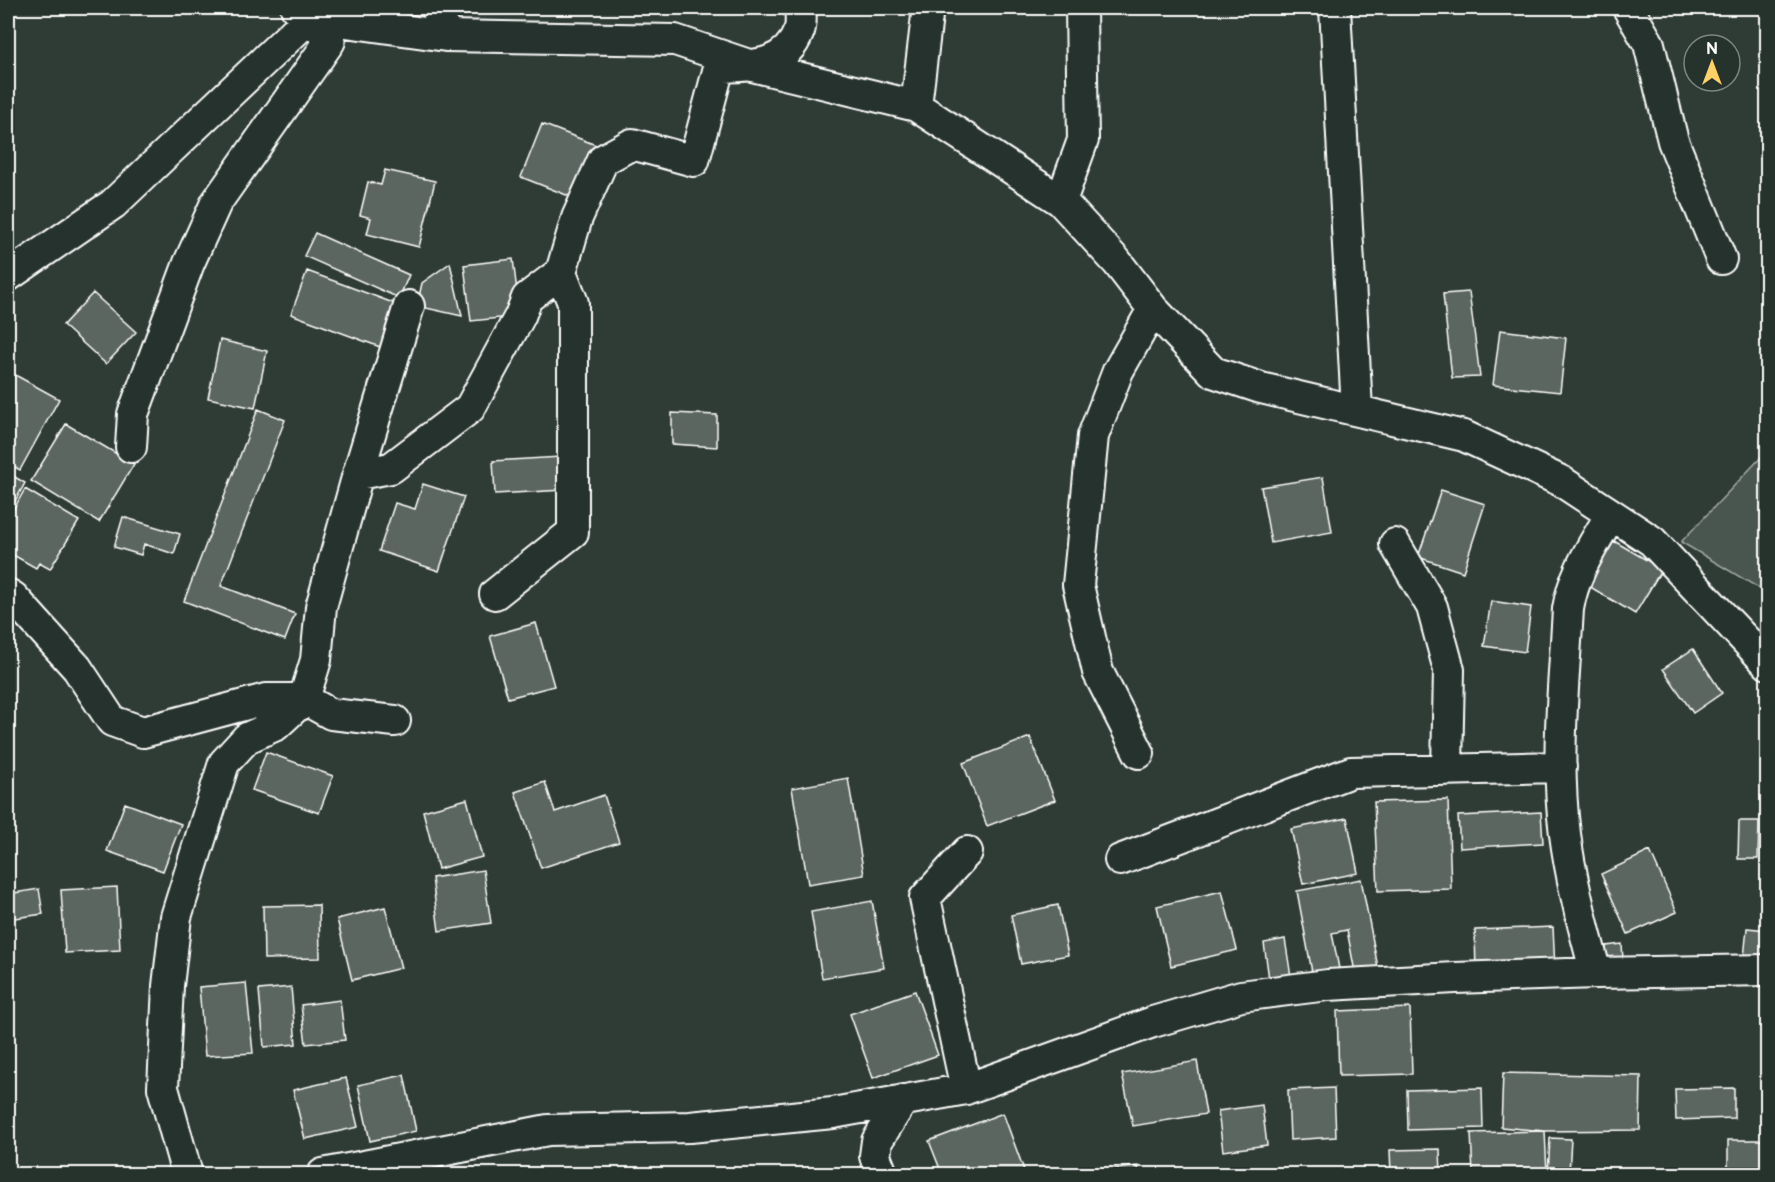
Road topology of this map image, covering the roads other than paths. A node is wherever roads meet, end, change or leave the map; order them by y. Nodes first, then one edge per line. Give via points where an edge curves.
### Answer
1 (437, 8) edge
2 (801, 8) edge
3 (928, 8) edge
4 (1081, 8) edge
5 (1335, 8) edge
6 (1628, 8) edge
7 (303, 12) edge
8 (446, 36) junction
9 (752, 66) junction
10 (916, 106) junction
11 (1061, 201) junction
12 (1721, 259) dead end
13 (561, 272) junction
14 (8, 276) edge
15 (409, 306) dead end
16 (1153, 309) junction
17 (1357, 410) junction
18 (131, 447) dead end
19 (358, 474) junction
20 (1611, 514) junction
21 (1395, 544) dead end
22 (8, 594) edge
23 (495, 594) dead end
24 (1767, 664) edge
25 (304, 699) junction
26 (395, 721) dead end
27 (1138, 753) dead end
28 (1561, 767) junction
29 (1447, 769) junction
30 (967, 852) dead end
31 (1120, 860) dead end
32 (1767, 970) edge
33 (1596, 973) junction
34 (966, 1089) junction
35 (903, 1100) junction
36 (187, 1174) edge
37 (323, 1174) edge
38 (882, 1174) edge

1 - 8 street
2 - 9 street via 800,30 783,56
3 - 10 street
4 - 11 street via 1083,140
5 - 17 street
6 - 12 street via 1649,44 1672,141
7 - 8 street
7 - 14 street via 113,204
7 - 18 street via 330,41 216,203 189,263 133,414
8 - 9 street via 675,40
9 - 10 street
9 - 13 street via 719,67 694,161 632,144 603,160 577,218
10 - 11 street
11 - 16 street via 1117,262
13 - 19 street via 527,298 470,408 391,468
13 - 23 street via 573,303 573,532
15 - 19 street
16 - 17 street via 1214,372 1260,388
16 - 27 street via 1118,371 1093,436 1078,585 1098,672
17 - 20 street via 1464,436 1561,481
19 - 25 street via 321,608 316,660
20 - 24 street via 1652,541
20 - 28 street via 1572,587
21 - 29 street via 1432,608 1449,670
22 - 25 street via 77,668 112,721 143,732 266,699
25 - 26 street via 331,714
25 - 36 street via 276,725 247,738 224,763 176,916 163,1088
28 - 29 street
28 - 33 street via 1565,833 1580,918
29 - 31 street via 1351,772
30 - 34 street via 925,898
32 - 33 street
33 - 34 street via 1339,985 1241,996 1153,1022
34 - 35 street
35 - 37 street via 833,1113 690,1127 548,1130
35 - 38 street via 877,1141 875,1156

